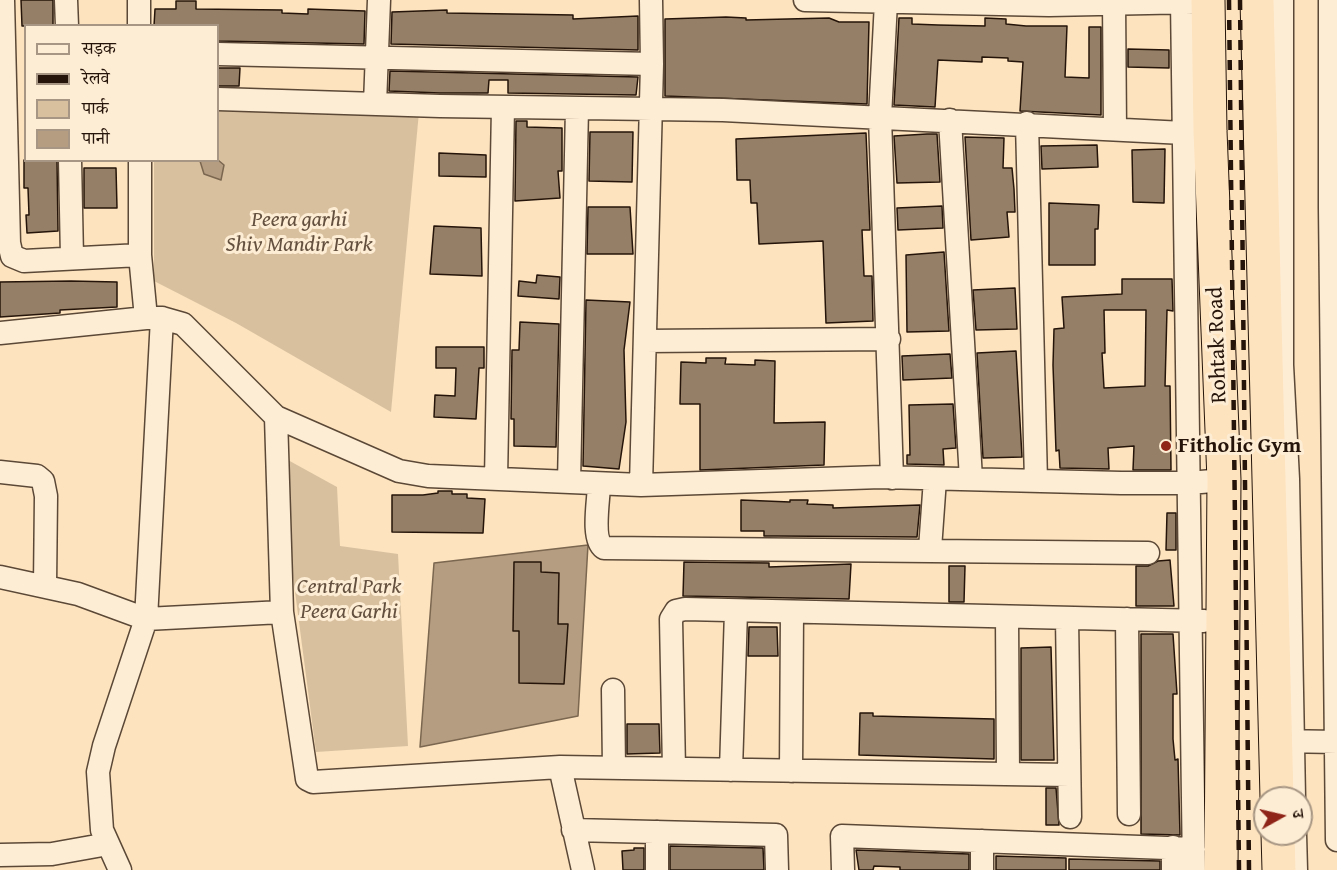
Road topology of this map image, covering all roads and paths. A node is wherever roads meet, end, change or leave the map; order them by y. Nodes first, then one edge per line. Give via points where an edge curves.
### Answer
1 (3, 0) edge
2 (66, 0) edge
3 (139, 0) edge
4 (379, 0) edge
5 (651, 0) edge
6 (805, 0) edge
7 (1257, 0) edge
8 (1282, 0) edge
9 (1330, 0) edge
10 (845, 1) edge
11 (1195, 1) edge
12 (886, 2) junction
13 (1049, 2) edge
14 (1114, 2) edge
15 (67, 24) edge
16 (139, 24) edge
17 (2, 28) edge
18 (219, 54) edge
19 (377, 58) junction
20 (652, 64) junction
21 (1333, 95) edge
22 (219, 99) edge
23 (375, 104) junction
24 (503, 107) junction
25 (577, 108) junction
26 (651, 109) junction
27 (879, 117) junction
28 (950, 120) junction
29 (1027, 123) junction
30 (1115, 129) junction
31 (1197, 132) junction
32 (70, 162) edge
33 (140, 162) edge
34 (140, 255) junction
35 (72, 258) junction
36 (154, 318) junction
37 (0, 333) edge
38 (889, 339) junction
39 (645, 341) junction
40 (276, 417) junction
41 (1335, 465) edge
42 (0, 472) edge
43 (892, 478) junction
44 (496, 479) junction
45 (935, 479) junction
46 (970, 479) junction
47 (1224, 480) junction
48 (1036, 481) junction
49 (569, 482) junction
50 (599, 483) junction
51 (1189, 483) junction
52 (641, 485) junction
53 (930, 549) junction
54 (1148, 553) dead end
55 (0, 577) edge
56 (45, 586) junction
57 (736, 611) junction
58 (282, 612) junction
59 (792, 612) junction
60 (1007, 616) junction
61 (1067, 618) junction
62 (146, 619) junction
63 (1127, 619) junction
64 (1190, 620) junction
65 (1223, 623) junction
66 (613, 690) dead end
67 (1284, 742) junction
68 (1336, 742) edge
69 (560, 767) junction
70 (614, 768) junction
71 (674, 769) junction
72 (731, 770) junction
73 (791, 771) junction
74 (1008, 774) junction
75 (1070, 775) junction
76 (1278, 786) edge
77 (1292, 786) edge
78 (1130, 814) dead end
79 (1070, 817) dead end
80 (573, 830) junction
81 (657, 832) junction
82 (1337, 840) edge
83 (982, 841) junction
84 (108, 844) junction
85 (1278, 846) edge
86 (1295, 846) edge
87 (0, 855) edge
88 (1187, 855) edge
89 (120, 870) edge
90 (582, 870) edge
91 (657, 870) edge
92 (777, 870) edge
93 (843, 870) edge
94 (982, 870) edge
95 (1173, 870) edge
96 (1221, 870) edge
97 (1279, 870) edge
98 (1296, 870) edge

1 - 17 street
2 - 15 street
3 - 16 street
4 - 19 street
5 - 20 street
6 - 10 street
7 - 67 highway
8 - 67 street via 1282,365 1288,479
9 - 21 street
10 - 12 street
11 - 14 street
11 - 31 highway, Rohtak Road
12 - 13 street
12 - 27 street
13 - 14 street
14 - 30 street
17 - 35 street via 12,256 24,261
18 - 19 street
19 - 20 street
19 - 23 street
20 - 26 street
21 - 41 street
22 - 23 street
23 - 24 street
24 - 25 street
24 - 44 street
25 - 26 street
25 - 49 street
26 - 27 street
26 - 39 street
27 - 28 street
27 - 38 street
28 - 29 street
28 - 46 street
29 - 30 street
29 - 48 street
30 - 31 street
31 - 47 highway, Rohtak Road
31 - 51 street
32 - 35 street
33 - 34 street
34 - 35 street
34 - 36 street
36 - 37 street
36 - 40 street via 183,324
36 - 62 street
38 - 39 street
38 - 43 street
39 - 52 street
40 - 44 street via 399,471
40 - 58 street
41 - 68 street
42 - 56 street via 37,476 43,481
43 - 45 street
43 - 52 street
44 - 49 street
45 - 46 street
45 - 53 street
46 - 48 street
47 - 51 street
47 - 65 highway, Rohtak Road
48 - 51 street
49 - 50 street
50 - 52 street
50 - 53 street via 596,536 604,548
51 - 64 street
53 - 54 street
55 - 56 street
56 - 62 street
57 - 59 street
57 - 71 street via 685,609 676,611 671,619
57 - 72 street
58 - 62 street
58 - 69 street via 307,779 312,782
59 - 60 street
59 - 73 street
60 - 61 street
60 - 74 street
61 - 63 street
61 - 75 street
62 - 84 street via 98,772 99,811
63 - 64 street
63 - 78 street
64 - 65 street
64 - 88 street
65 - 96 highway, Rohtak Road
66 - 70 street
67 - 68 street
67 - 76 highway
67 - 77 street
68 - 82 street
69 - 70 street
69 - 80 street
70 - 71 street
71 - 72 street
72 - 73 street
73 - 74 street
74 - 75 street
75 - 79 street
80 - 81 street
80 - 90 street
81 - 91 street
81 - 92 street via 776,835
83 - 88 street
83 - 93 street via 842,836
83 - 94 street
84 - 87 street via 52,854
84 - 89 street
85 - 97 highway
86 - 98 street
88 - 95 street

